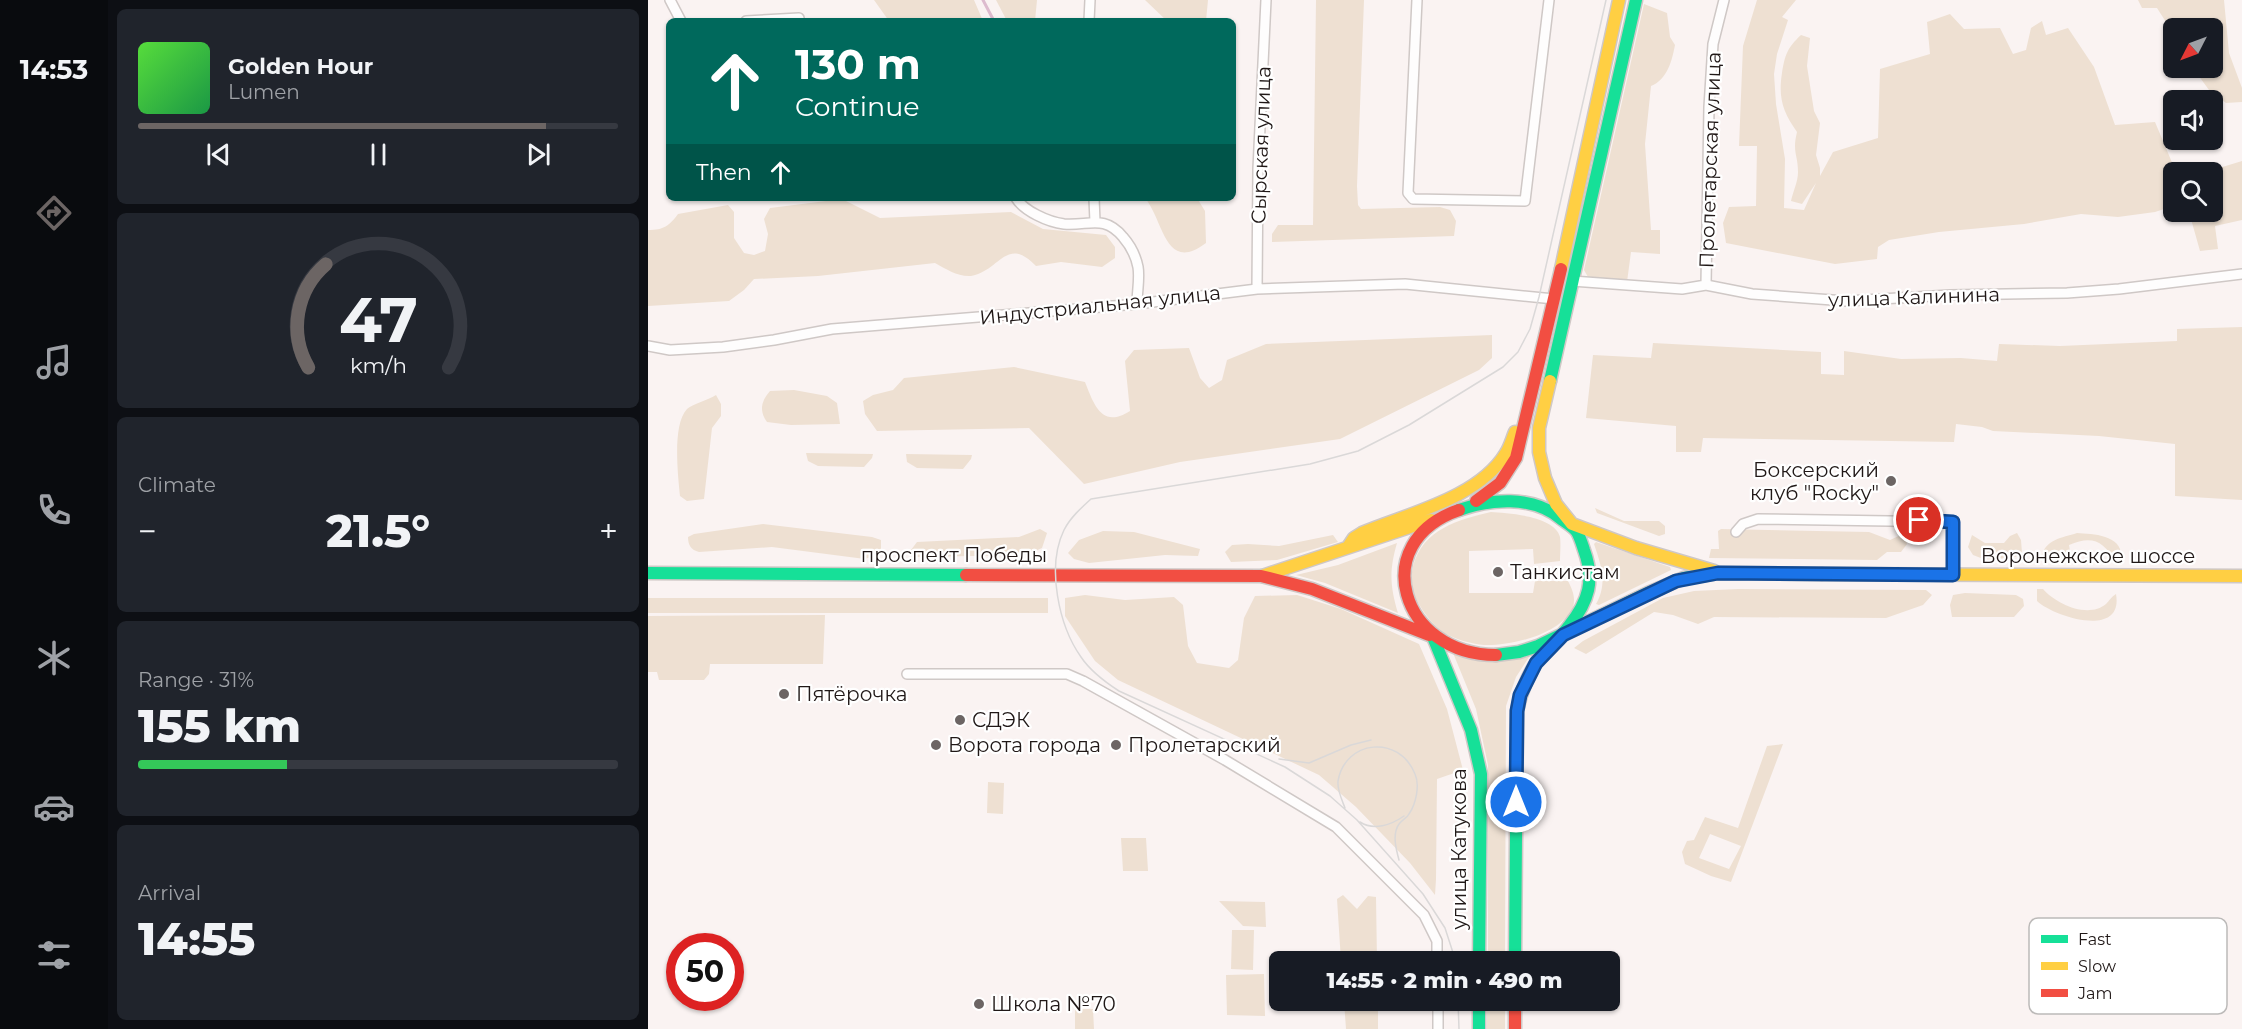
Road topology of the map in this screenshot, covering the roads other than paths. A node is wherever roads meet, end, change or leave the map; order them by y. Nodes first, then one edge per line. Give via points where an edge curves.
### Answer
1 (670, 0) edge
2 (1090, 0) edge
3 (1266, 0) edge
4 (1417, 0) edge
5 (1549, 0) edge
6 (1619, 0) edge
7 (1636, 0) edge
8 (1724, 0) edge
9 (679, 18) edge
10 (1089, 18) edge
11 (1018, 201) edge
12 (1094, 201) edge
13 (1095, 222) junction
14 (2242, 274) edge
15 (1572, 281) junction
16 (1706, 285) junction
17 (1257, 289) junction
18 (1554, 299) junction
19 (1137, 304) junction
20 (648, 346) edge
21 (1532, 385) junction
22 (1464, 507) junction
23 (1439, 517) junction
24 (1572, 524) junction
25 (1736, 532) dead end
26 (1348, 547) junction
27 (648, 573) edge
28 (1718, 573) junction
29 (1953, 575) junction
30 (1261, 576) junction
31 (2242, 576) edge
32 (1563, 635) junction
33 (1433, 637) junction
34 (907, 674) dead end
35 (1437, 951) edge
36 (1479, 951) edge
37 (1515, 951) edge
38 (1437, 1011) edge
39 (1479, 1011) edge
40 (1515, 1011) edge
41 (1438, 1029) edge
42 (1479, 1029) edge
43 (1515, 1029) edge

1 - 9 street
2 - 10 street
3 - 17 street, Сырская улица
4 - 5 street via 1408,193 1413,199 1525,201
6 - 18 main road
7 - 15 main road
8 - 16 street, Пролетарская улица via 1713,44 1709,107
11 - 13 street via 1039,216 1063,224
12 - 13 street
13 - 19 street via 1116,228 1129,244 1138,266
14 - 16 street, улица Калинина via 2077,292 1846,301 1752,294
15 - 16 street, улица Калинина via 1682,289
15 - 24 main road via 1538,440 1545,478 1556,504
17 - 18 street, Индустриальная улица via 1405,284
17 - 19 street, Индустриальная улица
18 - 21 main road
19 - 20 street, Индустриальная улица via 832,329 723,347 670,350
21 - 22 main road via 1516,458 1508,476 1492,492
21 - 26 main road via 1525,392 1513,440 1496,469 1474,485 1362,532
22 - 23 main road
22 - 24 main road via 1521,500
23 - 26 main road
23 - 33 main road via 1412,543 1402,576 1417,619
24 - 28 main road
24 - 32 main road via 1587,550 1591,578 1582,606
25 - 29 street via 1743,524 1758,519 1953,522
26 - 30 main road
27 - 30 main road, проспект Победы
28 - 29 main road, Воронежское шоссе
28 - 32 main road via 1676,581
29 - 31 main road, Воронежское шоссе
30 - 33 main road via 1312,590
32 - 33 main road via 1535,647 1499,655 1471,652
32 - 37 main road via 1544,652 1527,677 1517,711
33 - 36 main road, улица Катукова via 1471,730 1481,774
34 - 35 street via 1067,674 1083,681 1336,827 1424,915 1437,941
38 - 41 street
39 - 42 main road
40 - 43 main road

